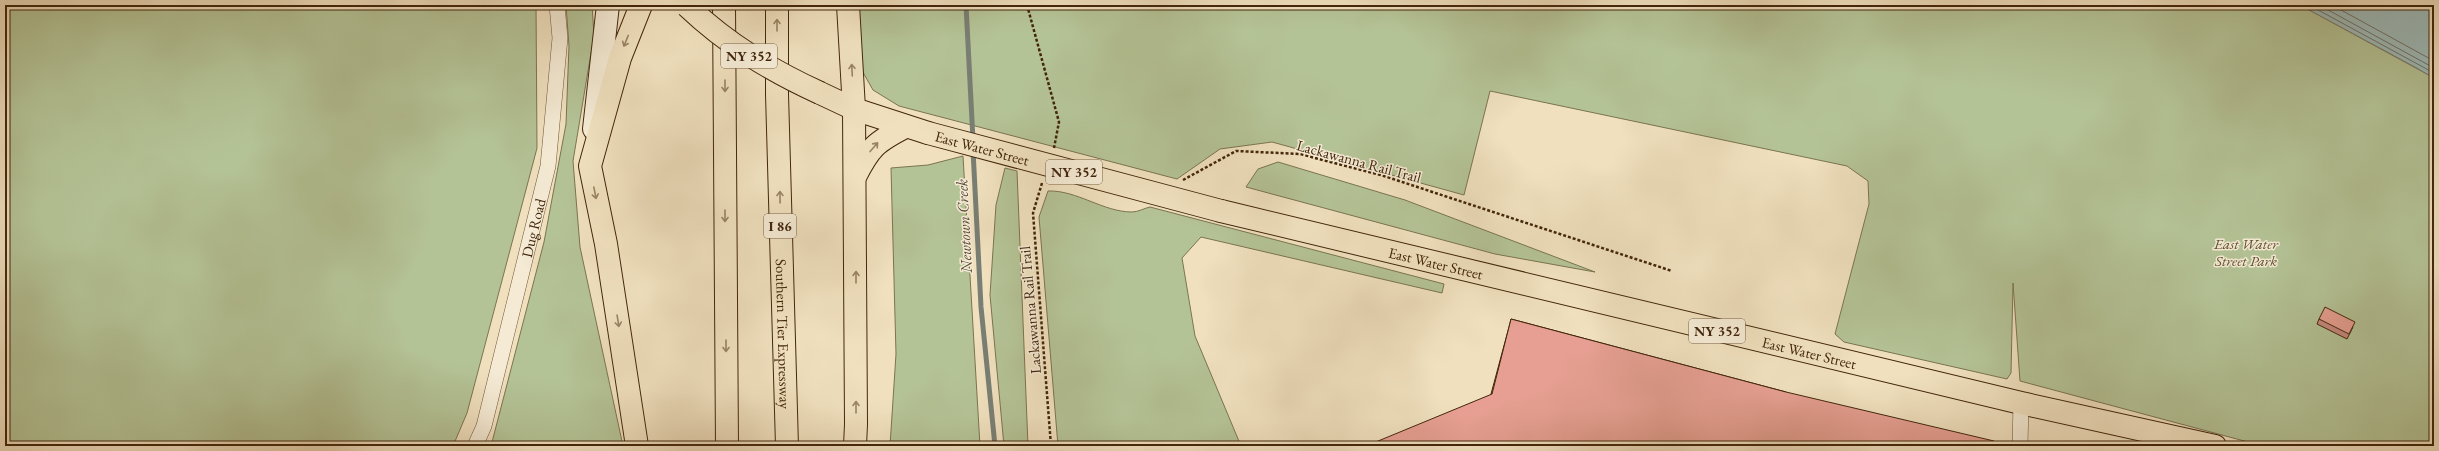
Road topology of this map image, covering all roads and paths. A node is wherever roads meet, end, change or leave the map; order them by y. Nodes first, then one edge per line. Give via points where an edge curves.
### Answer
1 (557, 5) edge
2 (608, 5) edge
3 (641, 5) edge
4 (687, 5) edge
5 (724, 5) edge
6 (777, 5) edge
7 (848, 5) edge
8 (1028, 5) edge
9 (854, 109) junction
10 (905, 127) junction
11 (1052, 153) dead end
12 (590, 166) junction
13 (855, 178) junction
14 (1043, 180) dead end
15 (1177, 184) dead end
16 (1672, 271) dead end
17 (2021, 403) junction
18 (475, 446) edge
19 (638, 446) edge
20 (727, 446) edge
21 (787, 446) edge
22 (855, 446) edge
23 (1051, 446) edge
24 (2020, 446) edge
25 (2215, 446) edge

1 - 18 street, Dug Road via 560,38 548,166 484,426
2 - 12 street
3 -> 12 main road via 620,58
4 - 9 main road, East Water Street / NY 352, bridge via 714,31 764,66
5 -> 20 main road
21 -> 6 main road, Southern Tier Expressway / I 86 via 779,189
9 -> 7 main road
8 - 11 path via 1059,122
9 - 10 main road, East Water Street / NY 352
9 - 13 main road
13 -> 10 main road via 866,156 880,140
10 - 17 main road, East Water Street / NY 352, bridge via 1221,211
12 -> 19 main road via 606,244
22 -> 13 main road
14 - 23 path, Lackawanna Rail Trail via 1033,213
15 - 16 path, Lackawanna Rail Trail via 1236,151 1300,154 1384,176
17 - 24 street
17 - 25 main road, East Water Street / NY 352

